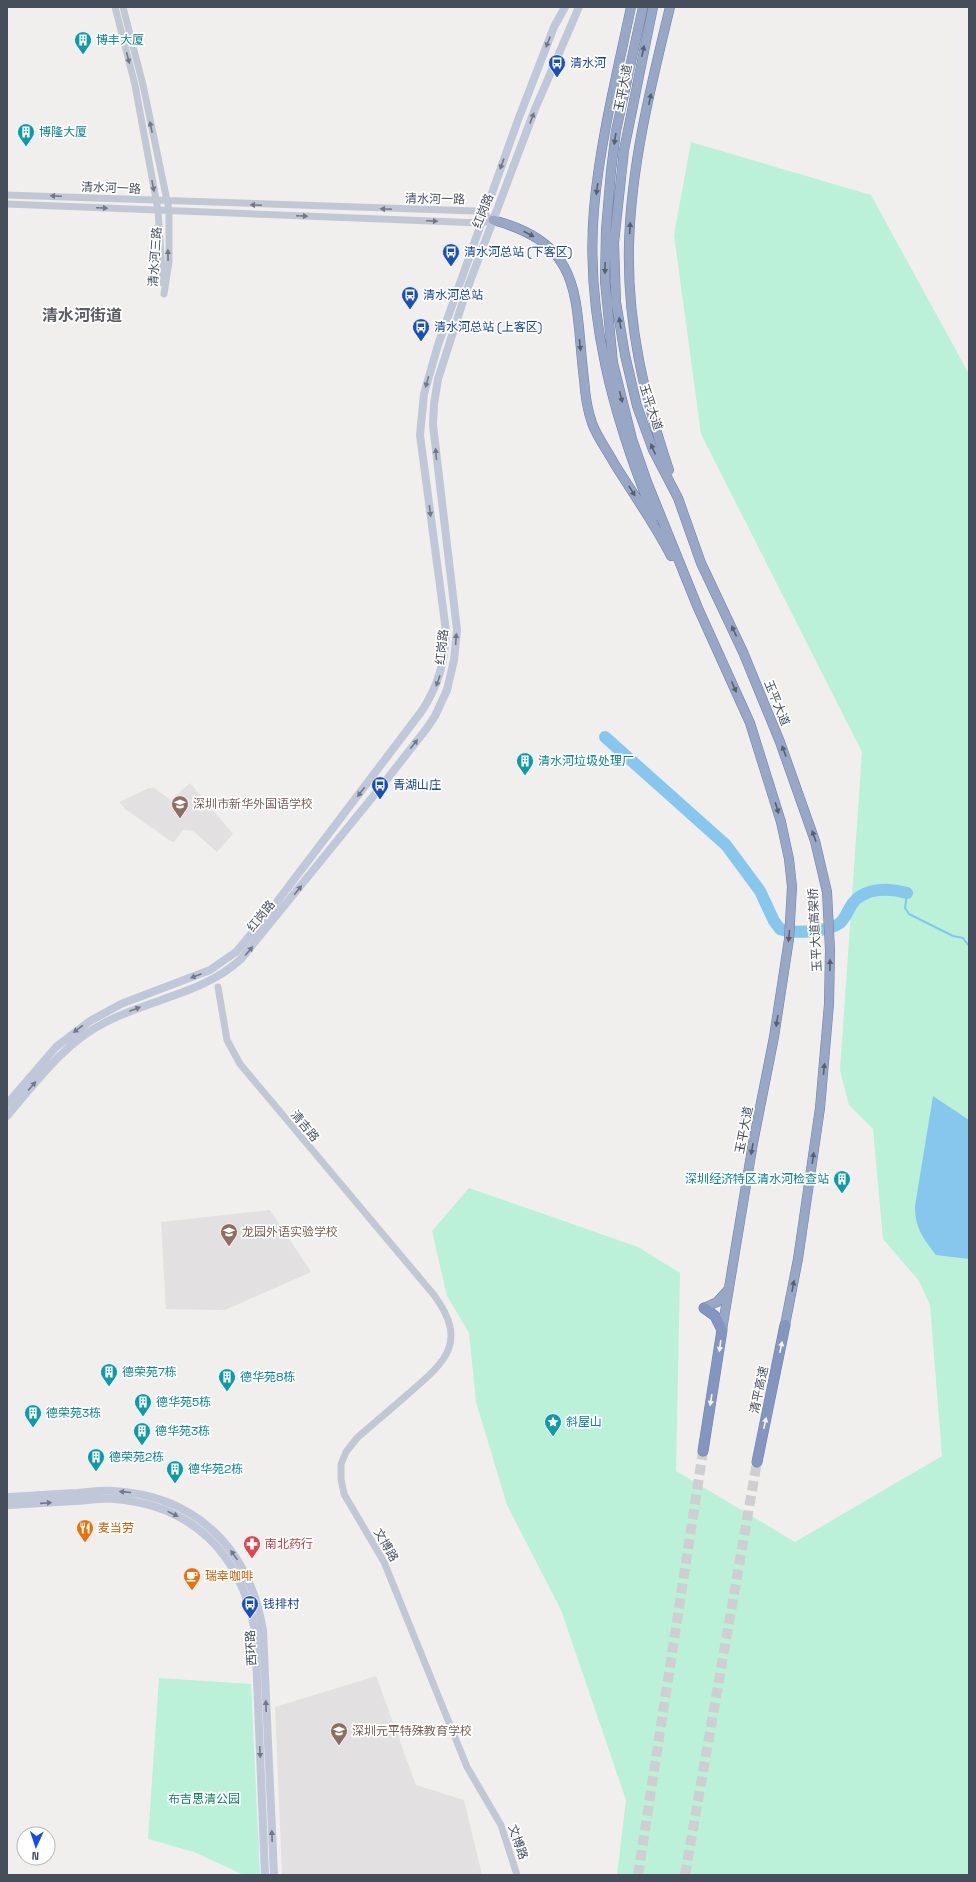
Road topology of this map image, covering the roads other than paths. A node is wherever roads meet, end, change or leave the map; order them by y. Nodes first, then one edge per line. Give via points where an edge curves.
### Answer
1 (115, 7) edge
2 (123, 7) edge
3 (565, 7) edge
4 (579, 7) edge
5 (632, 7) edge
6 (643, 7) edge
7 (653, 7) edge
8 (670, 7) edge
9 (7, 195) edge
10 (156, 201) junction
11 (167, 201) junction
12 (7, 204) edge
13 (158, 210) junction
14 (169, 210) junction
15 (484, 215) junction
16 (493, 220) junction
17 (481, 223) junction
18 (678, 498) junction
19 (667, 548) junction
20 (698, 608) junction
21 (392, 749) junction
22 (402, 760) junction
23 (766, 770) joint
24 (797, 788) joint
25 (782, 982) joint
26 (218, 987) dead end
27 (7, 1104) edge
28 (7, 1116) edge
29 (407, 1263) joint
30 (728, 1289) junction
31 (704, 1308) joint
32 (785, 1325) joint
33 (722, 1330) junction
34 (703, 1451) tunnel mouth
35 (757, 1462) tunnel mouth
36 (7, 1497) edge
37 (7, 1505) edge
38 (265, 1875) edge
39 (274, 1875) edge
40 (518, 1875) edge

1 -> 10 street, 清水河三路 via 135,85
11 -> 2 street, 清水河三路 via 143,86
3 -> 15 main road, 红岗路 via 541,60
16 -> 4 main road, 红岗路 via 548,77
5 -> 19 highway via 603,144 594,209 593,272 597,326 606,376 633,463
6 -> 20 highway, 玉平大道 via 611,171 605,281 613,363 632,439
18 -> 7 highway, 玉平大道 via 653,450 637,406 624,355 616,302 614,243 624,150
18 -> 8 highway via 643,385 632,314 629,260 631,212 638,158
10 -> 9 street, 清水河一路
10 - 11 street, 清水河一路
10 - 13 street, 清水河三路
11 - 14 street, 清水河三路
15 -> 11 street, 清水河一路 via 461,210
12 -> 13 street, 清水河一路
13 - 14 street, 清水河一路
13 -> 14 street, 清水河三路 via 164,294 169,262
14 -> 17 street, 清水河一路
15 - 16 street, 清水河一路
15 - 17 main road, 红岗路
16 - 17 street, 清水河一路
16 -> 19 highway via 512,225 538,239 564,264 574,293 586,396 592,424
22 -> 16 main road, 红岗路 via 435,716 447,690 454,660 456,613 436,460 434,404 440,373 464,298
17 -> 21 main road, 红岗路 via 436,352 420,419 445,621 444,658 429,699
24 -> 18 highway, 玉平大道 via 744,652 701,563
19 - 20 highway
20 -> 23 highway, 玉平大道 via 750,724
21 - 22 main road via 392,759
21 -> 27 main road, 红岗路 via 291,884 236,952 210,970 121,1004 90,1021 56,1047
28 -> 22 main road, 红岗路 via 58,1057 86,1034 126,1012 209,982 241,960
23 -> 25 highway, 玉平大道高架桥 via 781,822 792,887 789,939
32 -> 24 highway, 玉平大道高架桥 via 798,1259 820,1108 829,1004 827,892 816,841
25 -> 30 highway, 玉平大道
26 - 29 street, 清吉路 via 227,1040 240,1064
29 - 40 street, 文博路 via 445,1311 451,1328 450,1343 434,1372 356,1438 346,1452 341,1479 344,1494 384,1562 467,1767 501,1825
30 - 31 highway via 716,1302
30 - 33 highway, 玉平大道
31 - 33 highway via 715,1316
35 -> 32 highway, 清平高速
33 -> 34 highway
39 -> 36 main road, 西环路 via 263,1630 252,1587 230,1548 214,1532 183,1510 156,1498 112,1491
37 -> 38 main road, 西环路 via 112,1499 154,1506 192,1524 227,1559 245,1590 255,1631

